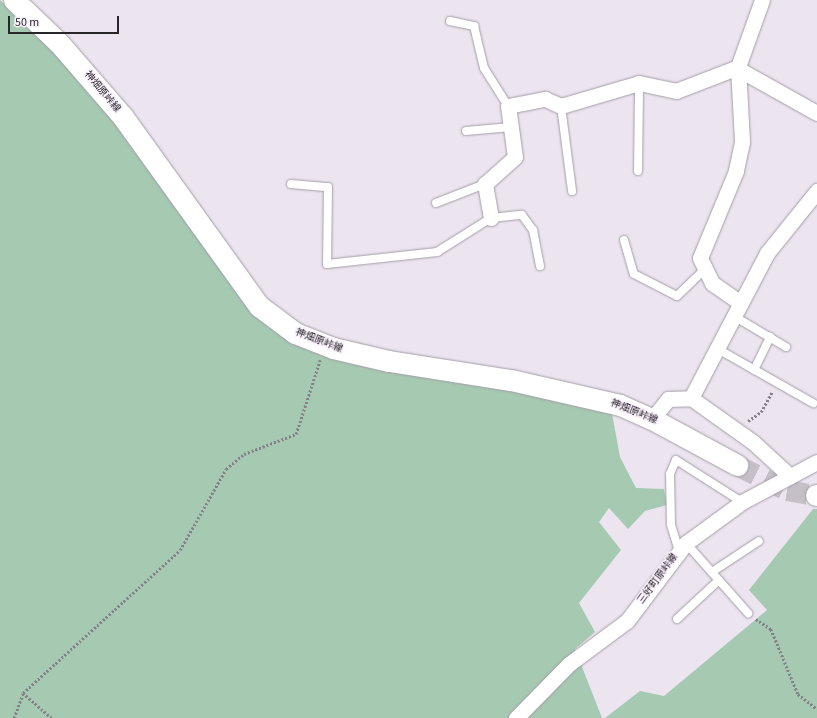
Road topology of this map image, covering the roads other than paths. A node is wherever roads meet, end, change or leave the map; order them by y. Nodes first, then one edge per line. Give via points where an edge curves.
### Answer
1 (14, 0) edge
2 (762, 0) edge
3 (450, 21) dead end
4 (739, 69) junction
5 (639, 83) junction
6 (508, 106) junction
7 (561, 106) junction
8 (817, 113) edge
9 (511, 127) junction
10 (466, 132) dead end
11 (638, 171) dead end
12 (291, 184) dead end
13 (485, 184) junction
14 (572, 191) dead end
15 (817, 191) edge
16 (436, 203) dead end
17 (491, 218) junction
18 (624, 240) dead end
19 (540, 266) dead end
20 (704, 270) junction
21 (736, 309) junction
22 (770, 337) junction
23 (786, 347) dead end
24 (716, 348) junction
25 (754, 370) junction
26 (691, 398) junction
27 (813, 403) dead end
28 (652, 419) junction
29 (817, 462) edge
30 (736, 465) tunnel mouth
31 (790, 476) junction
32 (742, 502) junction
33 (758, 541) dead end
34 (683, 547) junction
35 (712, 572) junction
36 (719, 580) junction
37 (748, 613) road end
38 (677, 619) dead end
39 (516, 718) edge

1 - 28 street, 神畑原峠線 via 59,43 123,117 259,306 295,333 333,348 389,361 574,393 620,405
2 - 4 street
3 - 6 lane via 474,26 484,68
4 - 5 street via 676,91
4 - 8 street
4 - 20 street via 742,142 736,171 700,258
5 - 7 street
5 - 11 lane
6 - 7 street via 545,99
6 - 9 street
7 - 14 lane
9 - 10 lane
9 - 13 street via 515,157
12 - 17 lane via 328,188 327,264 437,252
13 - 16 lane
13 - 17 street
15 - 21 street via 767,253
17 - 19 lane via 522,215 533,230
18 - 20 lane via 634,274 677,296
20 - 21 street via 712,283
21 - 22 lane
21 - 24 street
22 - 23 lane
22 - 25 lane
24 - 25 lane
24 - 26 street
25 - 27 lane
26 - 28 street via 668,399
26 - 31 street via 736,429
28 - 30 street, 神畑原峠線
29 - 31 street, 三好町原峠線
31 - 32 street, 三好町原峠線
32 - 34 street, 三好町原峠線
32 - 34 lane via 676,460 670,474 671,524
33 - 35 lane
34 - 35 lane
34 - 39 street, 三好町原峠線 via 627,621 569,664
35 - 36 lane
36 - 37 lane
36 - 38 lane

